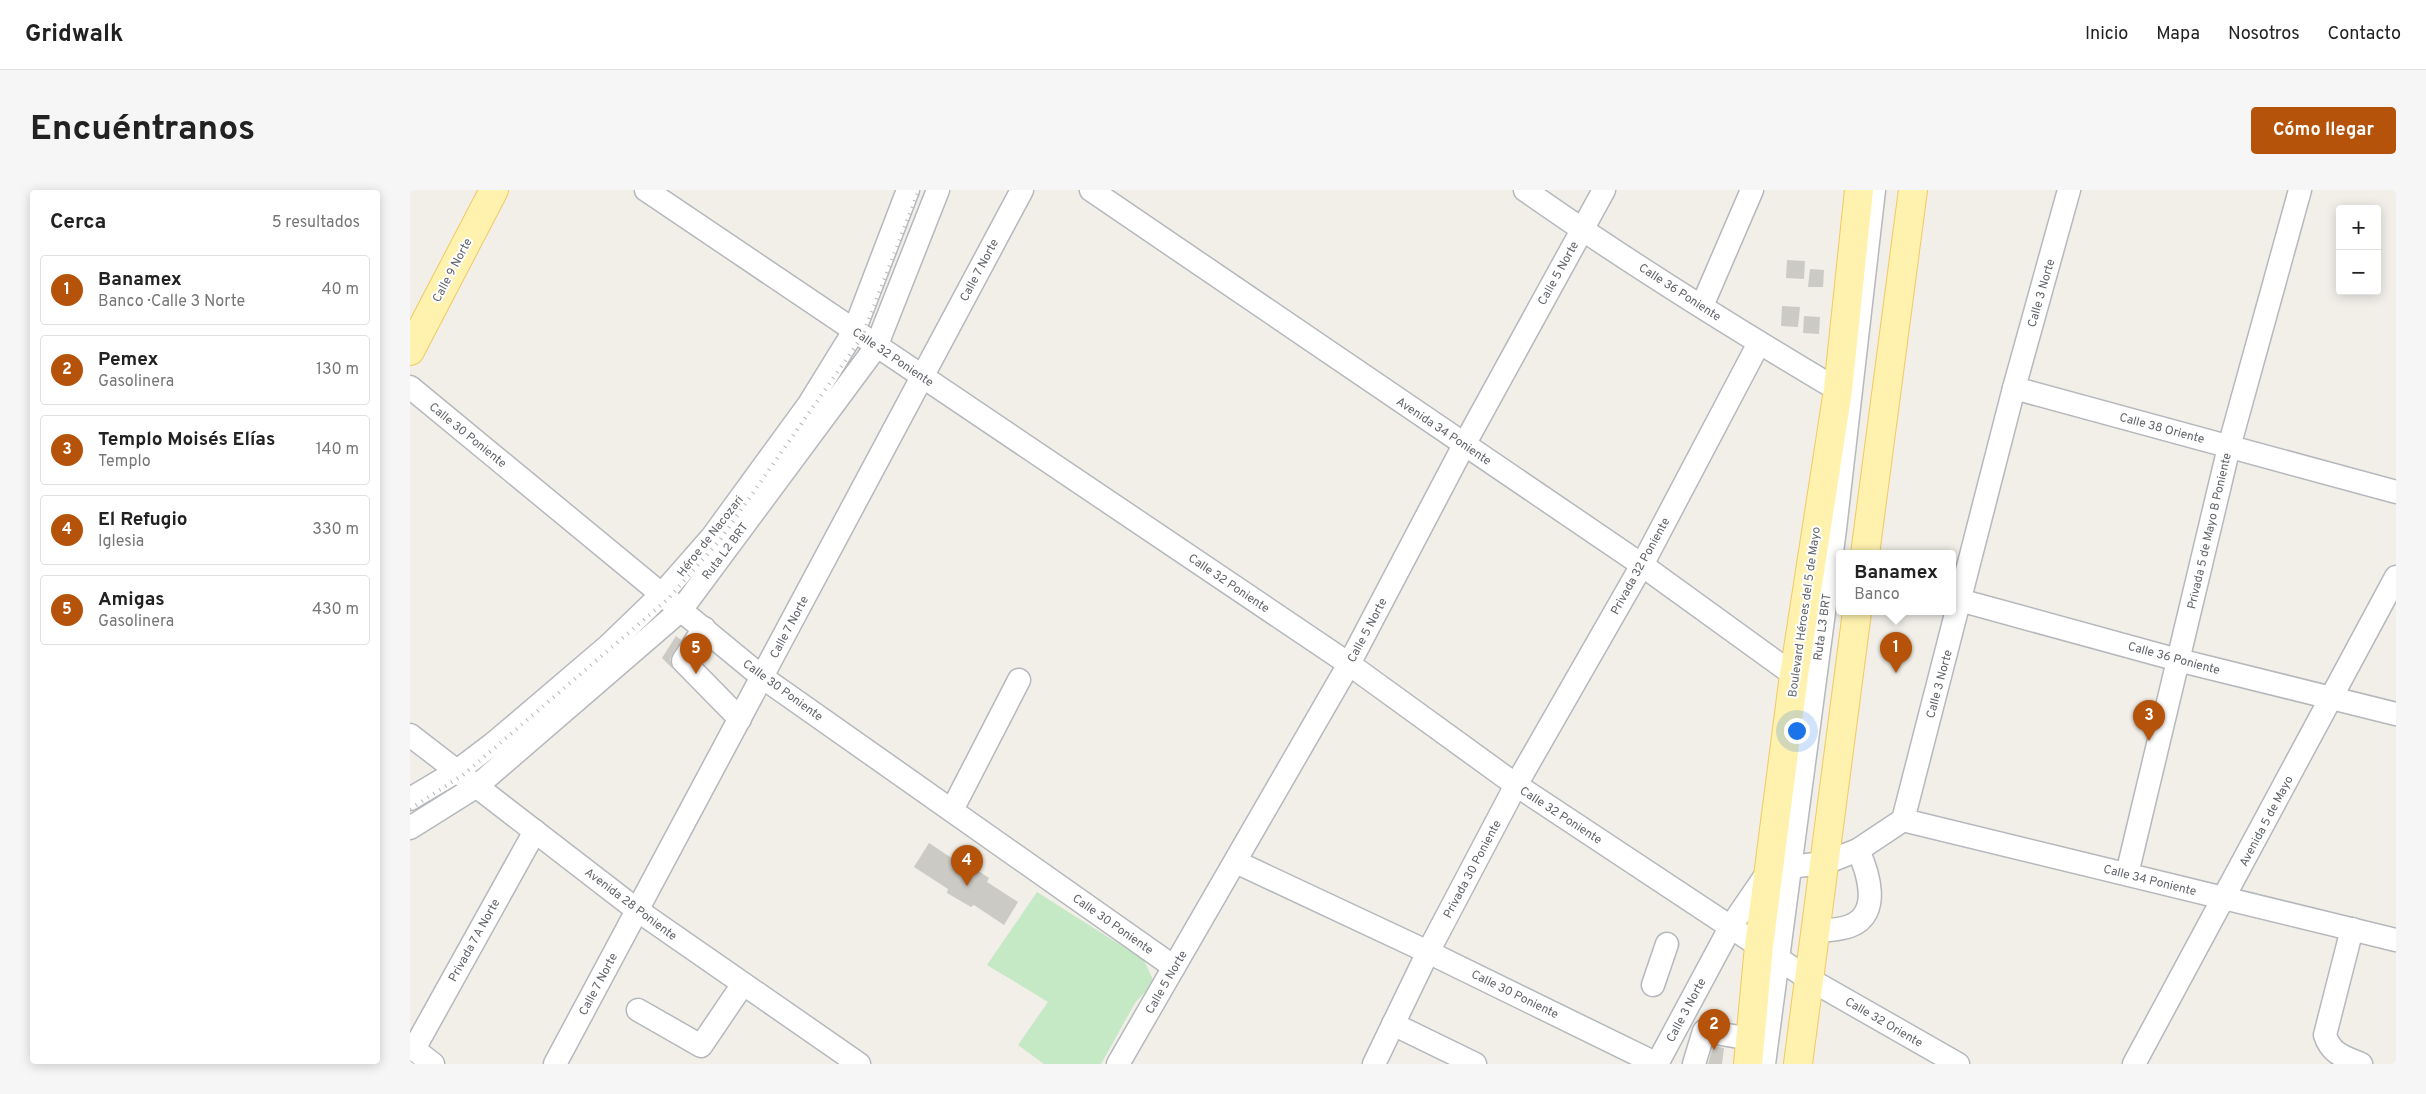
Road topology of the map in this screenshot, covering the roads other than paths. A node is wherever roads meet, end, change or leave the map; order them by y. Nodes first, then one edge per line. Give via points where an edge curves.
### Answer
1 (494, 190) edge
2 (646, 190) edge
3 (908, 190) edge
4 (938, 190) edge
5 (1022, 190) edge
6 (1091, 190) edge
7 (1525, 190) edge
8 (1604, 190) edge
9 (1752, 190) edge
10 (1859, 190) edge
11 (1874, 190) edge
12 (1900, 190) edge
13 (1913, 190) edge
14 (2069, 190) edge
15 (2300, 190) edge
16 (1582, 230) junction
17 (1702, 306) junction
18 (854, 331) junction
19 (1759, 343) junction
20 (876, 347) junction
21 (410, 350) edge
22 (923, 376) junction
23 (410, 387) edge
24 (2014, 388) junction
25 (1838, 390) junction
26 (1464, 445) junction
27 (2229, 447) junction
28 (2396, 492) edge
29 (1855, 550) edge
30 (1866, 550) edge
31 (1642, 565) junction
32 (2396, 577) edge
33 (662, 594) junction
34 (1957, 599) edge
35 (681, 610) junction
36 (1849, 615) edge
37 (1857, 615) edge
38 (1953, 615) edge
39 (704, 628) junction
40 (2178, 660) junction
41 (1350, 664) junction
42 (1794, 675) junction
43 (762, 677) junction
44 (1019, 680) dead end
45 (2330, 697) junction
46 (2396, 714) edge
47 (740, 718) junction
48 (410, 735) edge
49 (457, 771) junction
50 (1516, 785) junction
51 (478, 786) junction
52 (410, 799) edge
53 (952, 810) junction
54 (1903, 820) junction
55 (410, 828) edge
56 (535, 831) junction
57 (1858, 850) junction
58 (1236, 862) junction
59 (1822, 864) junction
60 (1781, 867) junction
61 (2127, 874) junction
62 (2224, 900) junction
63 (638, 910) junction
64 (1731, 926) junction
65 (2352, 929) junction
66 (1815, 932) junction
67 (2396, 940) edge
68 (1667, 944) dead end
69 (1769, 951) junction
70 (1428, 952) junction
71 (1174, 967) junction
72 (1806, 977) junction
73 (743, 984) junction
74 (1653, 985) dead end
75 (638, 1010) dead end
76 (1393, 1024) junction
77 (412, 1048) edge
78 (1750, 1052) edge
79 (433, 1064) edge
80 (556, 1064) edge
81 (859, 1064) edge
82 (1118, 1064) edge
83 (1374, 1064) edge
84 (1475, 1064) edge
85 (1657, 1064) edge
86 (1694, 1064) edge
87 (1764, 1064) edge
88 (1792, 1064) edge
89 (1798, 1064) edge
90 (1958, 1064) edge
91 (2134, 1064) edge
92 (2362, 1064) edge

1 - 21 main road, Calle 9 Norte
2 - 18 street, Calle 32 Poniente
3 - 18 street, Héroe de Nacozari
4 - 20 street, Ruta L2 BRT
5 - 22 street, Calle 7 Norte
6 - 26 street, Avenida 34 Poniente
7 - 16 street, Calle 36 Poniente
8 - 16 street, Calle 5 Norte
9 - 17 street
10 - 25 main road, Boulevard Héroes del 5 de Mayo
11 - 60 street, Ruta L3 BRT via 1835,529 1802,767
12 - 29 street
13 - 30 main road
14 - 24 street, Calle 3 Norte
15 - 27 street, Privada 5 de Mayo B Poniente
16 - 17 street, Calle 36 Poniente
16 - 26 street, Calle 5 Norte
17 - 19 street, Calle 36 Poniente
18 - 20 street, Calle 32 Poniente
18 - 33 street, Héroe de Nacozari via 809,404 724,521
19 - 25 street, Calle 36 Poniente
19 - 31 street, Privada 32 Poniente
20 - 22 street, Calle 32 Poniente
20 - 35 street, Ruta L2 BRT
22 - 41 street, Calle 32 Poniente
22 - 43 street, Calle 7 Norte
23 - 33 street, Calle 30 Poniente
24 - 27 street, Calle 38 Oriente
24 - 34 street, Calle 3 Norte
25 - 42 main road, Boulevard Héroes del 5 de Mayo
26 - 31 street, Avenida 34 Poniente
26 - 41 street, Calle 5 Norte
27 - 28 street, Calle 38 Oriente
27 - 40 street, Privada 5 de Mayo B Poniente
31 - 42 street, Avenida 34 Poniente
31 - 50 street, Privada 32 Poniente
32 - 45 street, Avenida 5 de Mayo
33 - 35 street, Calle 30 Poniente
33 - 49 street, Héroe de Nacozari via 608,646
34 - 40 street, Calle 36 Poniente
35 - 39 street, Calle 30 Poniente
35 - 51 street, Ruta L2 BRT
36 - 59 street, Ruta L3 BRT
37 - 59 main road
38 - 54 street, Calle 3 Norte
39 - 43 street, Calle 30 Poniente
39 - 47 street via 683,661
40 - 45 street, Calle 36 Poniente
40 - 61 street, Privada 5 de Mayo B Poniente
41 - 50 street, Calle 32 Poniente
41 - 58 street, Calle 5 Norte
42 - 60 main road, Boulevard Héroes del 5 de Mayo
43 - 47 street, Calle 7 Norte
43 - 53 street, Calle 30 Poniente
44 - 53 street
45 - 46 street, Calle 36 Poniente
45 - 62 street, Avenida 5 de Mayo
47 - 63 street, Calle 7 Norte
48 - 49 street, Avenida 28 Poniente
49 - 51 street, Avenida 28 Poniente
49 - 52 street, Héroe de Nacozari
50 - 64 street, Calle 32 Poniente
50 - 70 street, Privada 30 Poniente
51 - 55 street, Ruta L2 BRT
51 - 56 street, Avenida 28 Poniente
53 - 71 street, Calle 30 Poniente
54 - 57 street
54 - 61 street, Calle 34 Poniente
56 - 63 street, Avenida 28 Poniente
56 - 77 street, Privada 7 A Norte
57 - 59 street
57 - 66 street via 1870,885 1866,915 1851,926
58 - 70 street, Calle 30 Poniente
58 - 71 street, Calle 5 Norte
59 - 60 street
59 - 66 main road
59 - 72 street, Ruta L3 BRT
60 - 64 street, Calle 3 Norte
60 - 69 main road, Boulevard Héroes del 5 de Mayo
61 - 62 street, Calle 34 Poniente
62 - 65 street, Calle 34 Poniente
62 - 91 street, Avenida 5 de Mayo
63 - 73 street, Avenida 28 Poniente
63 - 80 street, Calle 7 Norte
64 - 69 street, Calle 32 Poniente
64 - 85 street, Calle 3 Norte
65 - 67 street, Calle 34 Poniente
65 - 92 street via 2325,1035 2329,1046 2338,1055
66 - 72 main road
68 - 74 street
69 - 72 street, Calle 32 Poniente
69 - 78 main road, Boulevard Héroes del 5 de Mayo
69 - 87 street
70 - 76 street, Privada 30 Poniente
70 - 85 street, Calle 30 Poniente
71 - 82 street, Calle 5 Norte
72 - 88 street, Ruta L3 BRT
72 - 89 main road
72 - 90 street, Calle 32 Oriente
73 - 75 street via 700,1046
73 - 81 street, Avenida 28 Poniente
76 - 83 street, Privada 30 Poniente
76 - 84 street
77 - 79 street
78 - 86 street via 1704,1031

